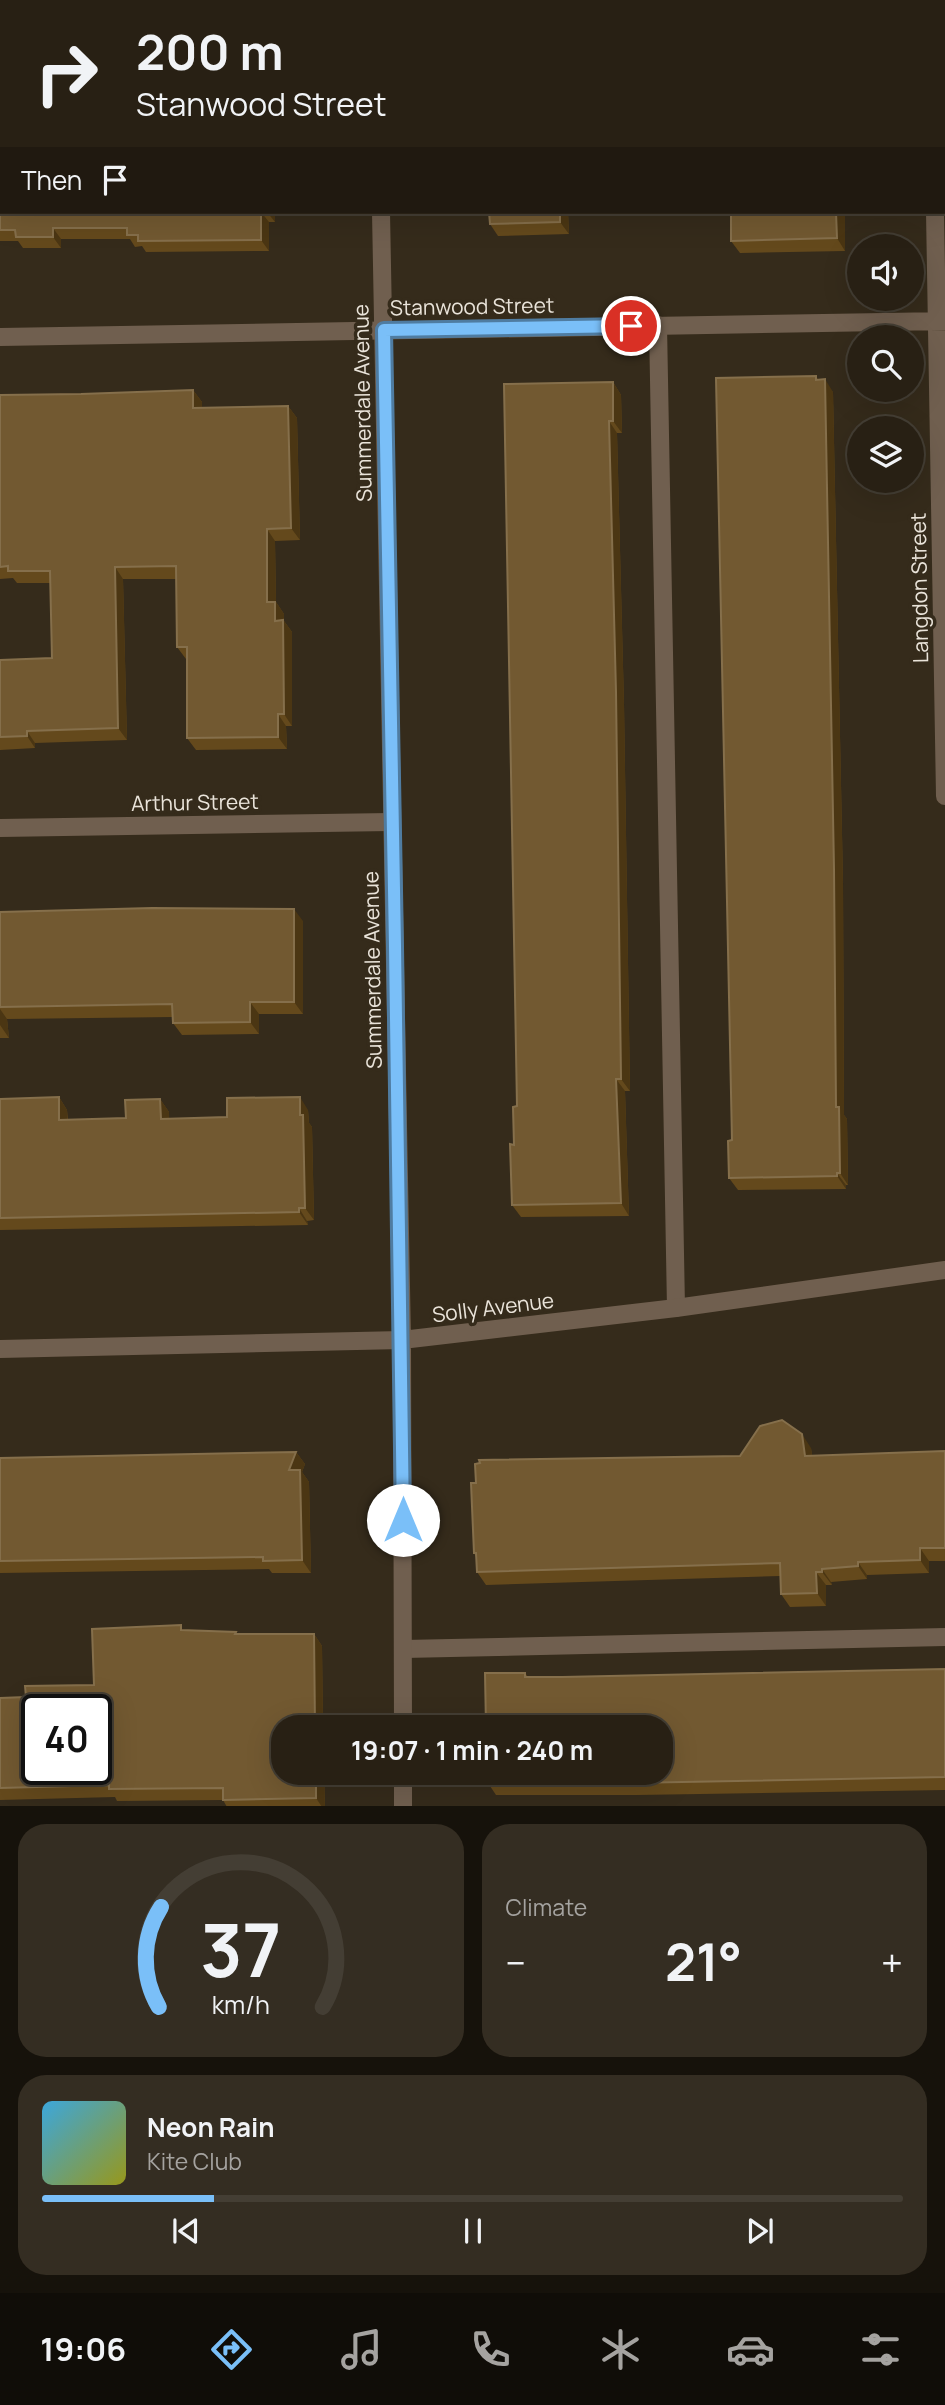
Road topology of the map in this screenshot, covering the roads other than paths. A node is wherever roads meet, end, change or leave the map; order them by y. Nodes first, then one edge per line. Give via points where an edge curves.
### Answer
1 (381, 214) edge
2 (935, 214) edge
3 (941, 321) edge
4 (658, 325) junction
5 (384, 330) junction
6 (0, 337) edge
7 (945, 796) edge
8 (391, 822) junction
9 (0, 828) edge
10 (945, 1270) edge
11 (676, 1308) junction
12 (402, 1340) junction
13 (0, 1349) edge
14 (945, 1637) edge
15 (404, 1649) junction
16 (403, 1715) edge
17 (403, 1785) edge
18 (403, 1806) edge

1 - 5 street, Summerdale Avenue
2 - 3 street, Langdon Street
3 - 4 street, Stanwood Street
3 - 7 street, Langdon Street
4 - 5 street, Stanwood Street
4 - 11 street
5 - 6 street, Stanwood Street
5 - 8 street, Summerdale Avenue
8 - 9 street, Arthur Street
8 - 12 street, Summerdale Avenue
10 - 11 street, Solly Avenue
11 - 12 street, Solly Avenue
12 - 13 street, Solly Avenue
12 - 15 street, Summerdale Avenue
14 - 15 street
15 - 16 street, Summerdale Avenue
17 - 18 street

